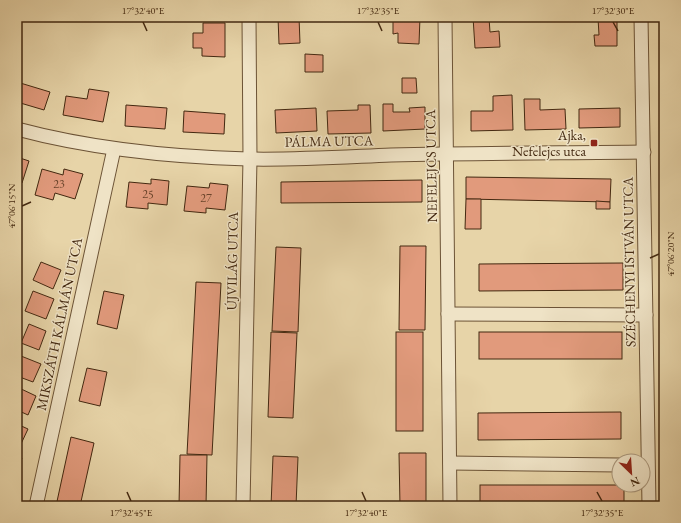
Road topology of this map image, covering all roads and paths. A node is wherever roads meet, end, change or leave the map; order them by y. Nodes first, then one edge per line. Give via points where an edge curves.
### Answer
1 (249, 17) edge
2 (445, 17) edge
3 (641, 17) edge
4 (17, 128) edge
5 (114, 149) junction
6 (644, 152) junction
7 (446, 154) junction
8 (250, 159) junction
9 (448, 314) junction
10 (646, 315) junction
11 (646, 453) edge
12 (450, 463) junction
13 (611, 465) edge
14 (648, 493) edge
15 (36, 506) edge
16 (243, 506) edge
17 (450, 506) edge
18 (649, 506) edge

1 - 8 street, ÚJVILÁG UTCA
2 - 7 street, NEFELEJCS UTCA
3 - 6 street, SZÉCHENYI ISTVÁN UTCA
4 - 5 street, PÁLMA UTCA
5 - 8 street, PÁLMA UTCA
5 - 15 street, MIKSZÁTH KÁLMÁN UTCA
6 - 7 street, PÁLMA UTCA
6 - 10 street, SZÉCHENYI ISTVÁN UTCA
7 - 8 street, PÁLMA UTCA
7 - 9 street, NEFELEJCS UTCA
8 - 16 street, ÚJVILÁG UTCA
9 - 10 street
9 - 12 street, NEFELEJCS UTCA
10 - 11 street, SZÉCHENYI ISTVÁN UTCA
12 - 13 street
12 - 17 street, NEFELEJCS UTCA
14 - 18 street, SZÉCHENYI ISTVÁN UTCA

